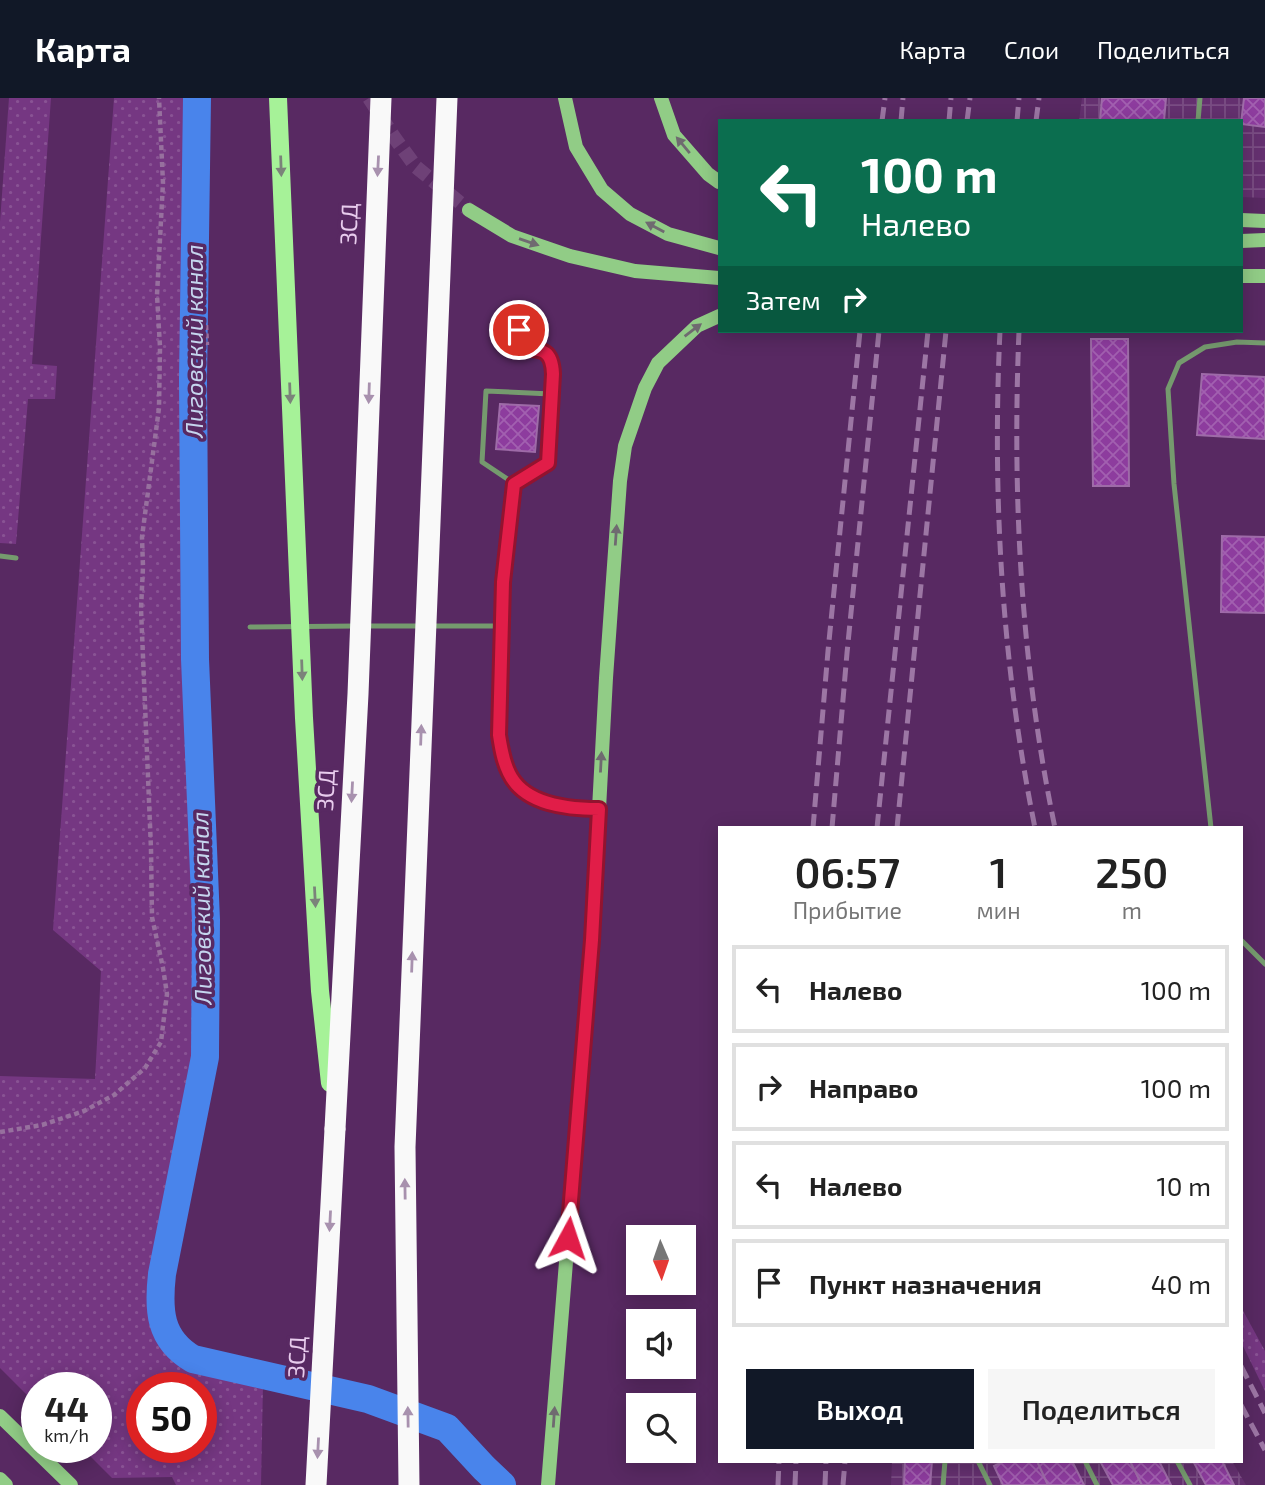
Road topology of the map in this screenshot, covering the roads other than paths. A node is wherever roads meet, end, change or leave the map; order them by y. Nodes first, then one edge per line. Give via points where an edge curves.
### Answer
1 (278, 98) edge
2 (381, 98) edge
3 (447, 98) edge
4 (565, 98) edge
5 (661, 98) edge
6 (1200, 98) edge
7 (1198, 119) edge
8 (718, 181) edge
9 (469, 210) tunnel mouth
10 (1243, 220) edge
11 (1265, 221) edge
12 (1265, 240) edge
13 (1243, 242) edge
14 (718, 248) edge
15 (1243, 276) edge
16 (1265, 276) edge
17 (718, 278) edge
18 (519, 311) dead end
19 (718, 316) edge
20 (1265, 343) edge
21 (551, 394) junction
22 (514, 484) junction
23 (0, 556) edge
24 (16, 558) dead end
25 (502, 626) junction
26 (250, 627) dead end
27 (599, 809) junction
28 (1211, 826) edge
29 (1243, 942) edge
30 (1265, 964) edge
31 (335, 1129) junction
32 (0, 1416) edge
33 (945, 1463) edge
34 (979, 1463) edge
35 (1086, 1463) edge
36 (1178, 1463) edge
37 (0, 1479) edge
38 (6, 1485) edge
39 (71, 1485) edge
40 (316, 1485) edge
41 (409, 1485) edge
42 (548, 1485) edge
43 (943, 1485) edge
44 (989, 1485) edge
45 (1097, 1485) edge
46 (1190, 1485) edge

1 -> 31 main road, bridge via 304,718 320,991
2 -> 31 highway, ЗСД, bridge via 358,694
41 -> 3 highway, bridge via 405,1147
14 -> 4 main road via 668,234 629,214 602,190 576,147
8 -> 5 main road via 674,135
6 - 7 lane
9 -> 17 main road via 512,236 570,256 635,271
10 - 11 main road
12 - 13 main road
15 - 16 main road
18 - 21 lane via 518,348 542,350 548,355
27 -> 19 main road via 625,446 658,363 696,326
20 - 28 lane via 1205,347 1179,363 1168,390
21 - 22 lane via 548,463
21 - 22 lane via 486,391 482,461
22 - 25 lane
23 - 24 lane
25 - 26 lane
25 - 27 lane via 499,735 510,776 541,801
42 -> 27 main road
29 - 30 lane
31 -> 40 highway, ЗСД
32 - 39 main road
33 - 43 lane
34 - 44 lane
35 - 45 lane
36 - 46 lane
37 - 38 main road

